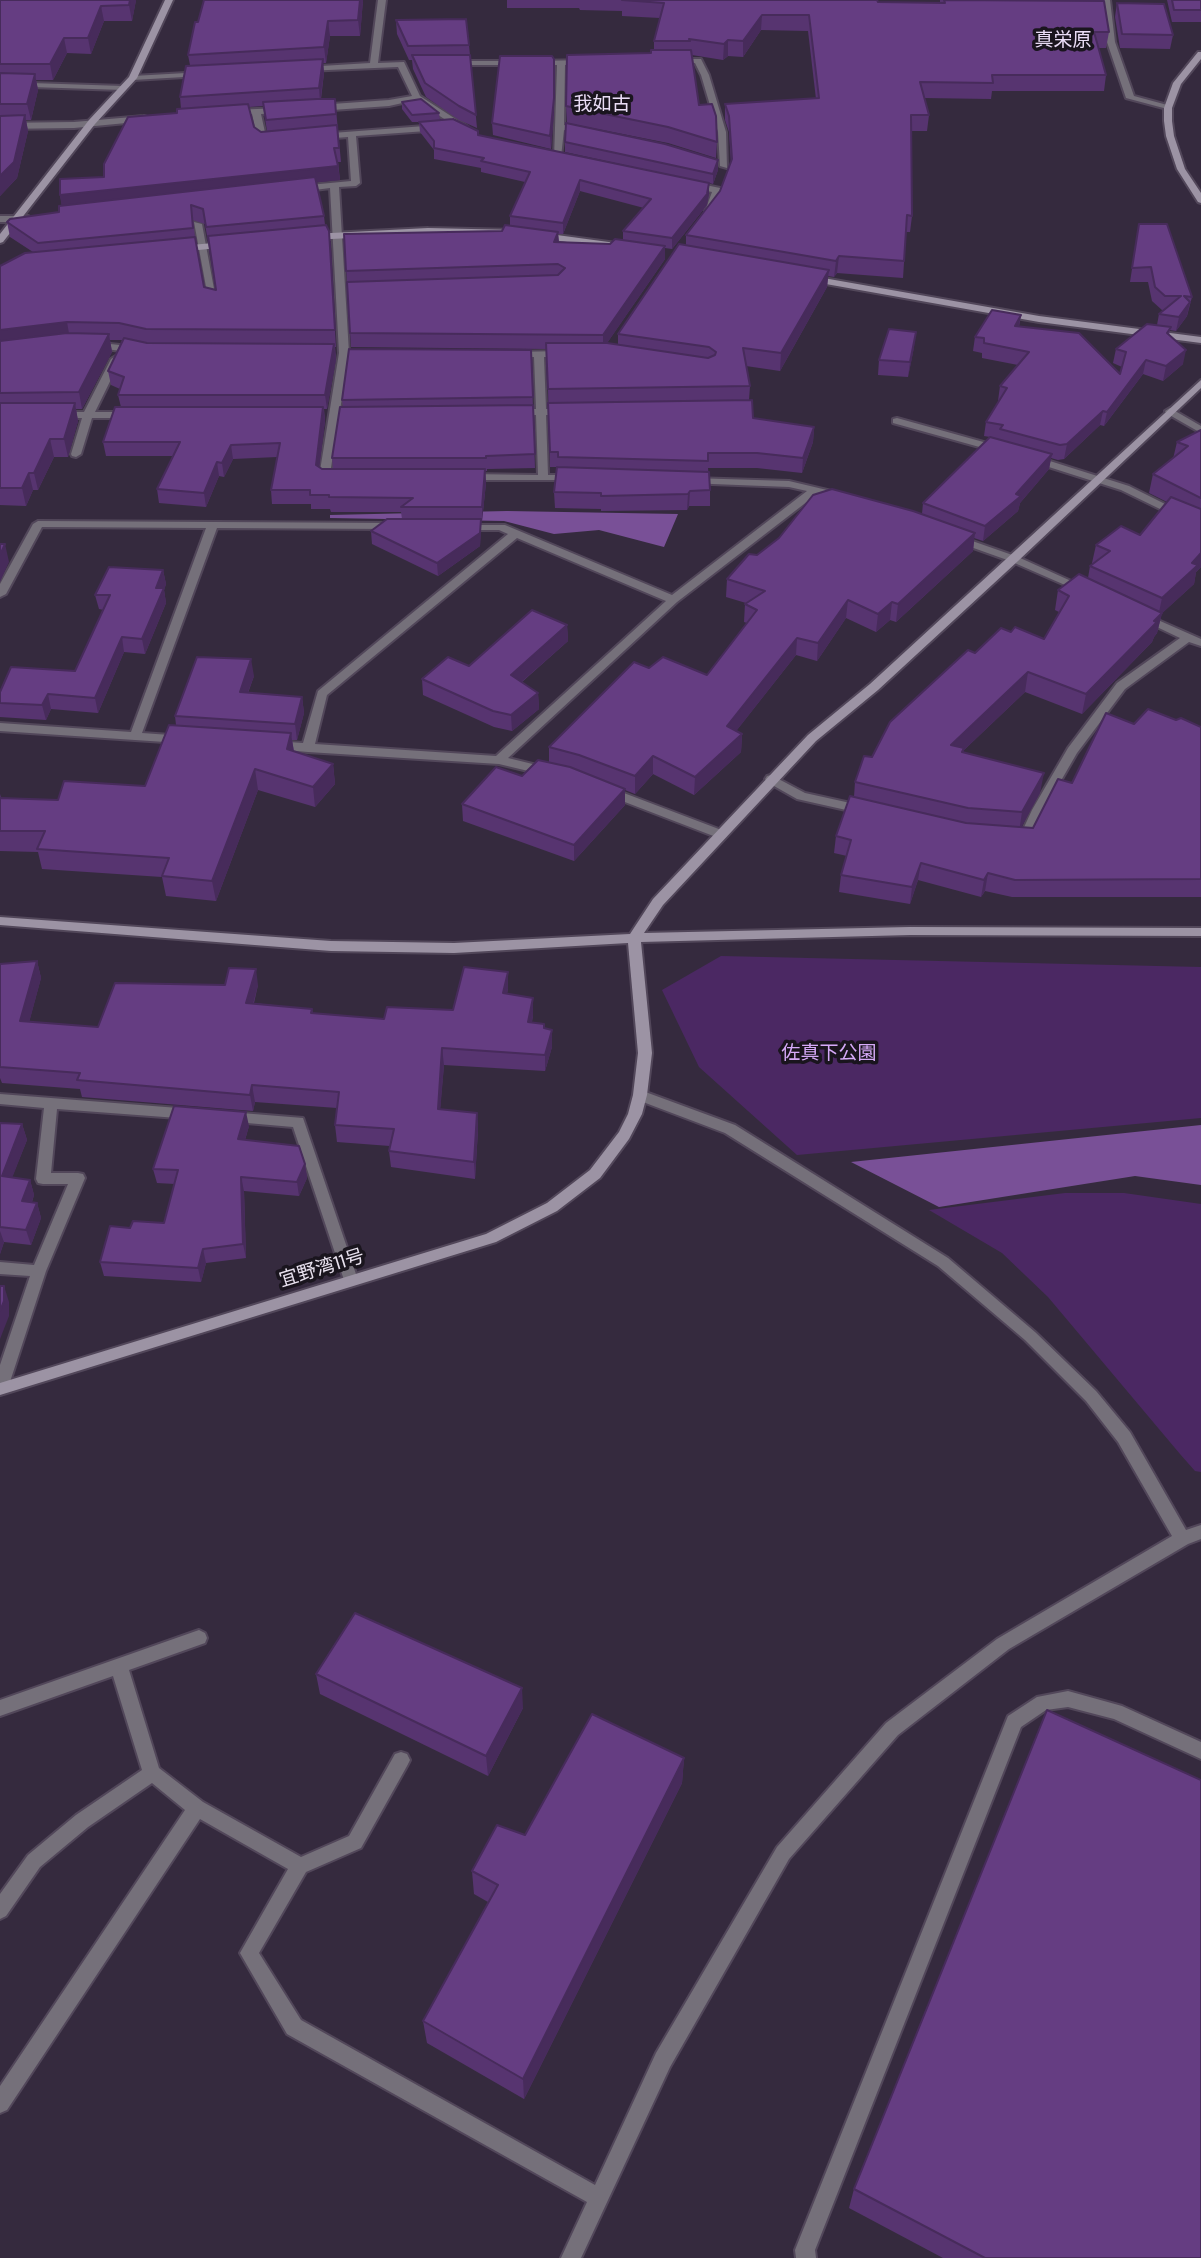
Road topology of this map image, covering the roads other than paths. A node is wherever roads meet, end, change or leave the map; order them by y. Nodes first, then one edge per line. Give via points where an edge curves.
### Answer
1 (169, 0) edge
2 (382, 0) edge
3 (1106, 0) edge
4 (1199, 58) edge
5 (671, 61) edge
6 (561, 62) junction
7 (602, 62) edge
8 (401, 64) junction
9 (414, 64) edge
10 (441, 64) edge
11 (374, 65) junction
12 (292, 70) edge
13 (209, 74) edge
14 (133, 78) junction
15 (0, 85) edge
16 (123, 88) junction
17 (417, 97) junction
18 (309, 108) edge
19 (1168, 108) junction
20 (296, 109) edge
21 (256, 112) junction
22 (214, 114) edge
23 (160, 118) edge
24 (92, 122) junction
25 (455, 124) junction
26 (0, 125) edge
27 (559, 127) junction
28 (352, 134) junction
29 (479, 135) edge
30 (600, 135) edge
31 (314, 136) edge
32 (275, 139) edge
33 (543, 153) edge
34 (556, 157) junction
35 (570, 159) edge
36 (712, 163) edge
37 (722, 178) junction
38 (677, 182) edge
39 (334, 185) junction
40 (295, 189) edge
41 (1201, 200) edge
42 (0, 210) edge
43 (704, 217) edge
44 (36, 218) edge
45 (0, 219) edge
46 (16, 220) junction
47 (197, 224) edge
48 (521, 234) edge
49 (336, 235) junction
50 (534, 235) edge
51 (296, 239) edge
52 (0, 240) edge
53 (243, 243) edge
54 (203, 247) junction
55 (624, 247) edge
56 (163, 251) edge
57 (796, 276) edge
58 (340, 290) junction
59 (354, 290) edge
60 (214, 303) edge
61 (1201, 340) edge
62 (83, 345) edge
63 (122, 346) junction
64 (149, 352) edge
65 (330, 353) edge
66 (344, 353) junction
67 (358, 353) edge
68 (497, 354) edge
69 (539, 354) junction
70 (580, 355) edge
71 (1201, 383) edge
72 (583, 411) edge
73 (1170, 411) junction
74 (501, 412) edge
75 (542, 412) junction
76 (51, 415) edge
77 (88, 415) junction
78 (143, 415) edge
79 (321, 415) edge
80 (334, 415) junction
81 (348, 415) edge
82 (897, 421) dead end
83 (1201, 430) edge
84 (1012, 453) edge
85 (76, 454) dead end
86 (1025, 456) edge
87 (351, 477) edge
88 (461, 477) edge
89 (543, 477) junction
90 (584, 478) edge
91 (1100, 479) junction
92 (680, 481) edge
93 (815, 490) junction
94 (857, 502) edge
95 (213, 525) junction
96 (405, 526) edge
97 (1201, 526) edge
98 (446, 527) edge
99 (516, 533) junction
100 (942, 533) edge
101 (1014, 559) junction
102 (0, 594) edge
103 (1100, 597) edge
104 (673, 600) junction
105 (1136, 613) edge
106 (1188, 637) junction
107 (1201, 643) edge
108 (0, 727) edge
109 (135, 736) junction
110 (188, 740) edge
111 (255, 744) edge
112 (309, 748) junction
113 (499, 760) junction
114 (561, 775) edge
115 (771, 779) junction
116 (597, 787) edge
117 (883, 815) edge
118 (720, 834) junction
119 (1000, 838) edge
120 (0, 921) edge
121 (1201, 932) edge
122 (634, 938) junction
123 (640, 1095) junction
124 (0, 1099) edge
125 (51, 1103) junction
126 (0, 1268) edge
127 (39, 1271) junction
128 (351, 1280) junction
129 (0, 1388) edge
130 (1201, 1532) edge
131 (1182, 1539) junction
132 (199, 1638) dead end
133 (118, 1667) junction
134 (0, 1708) edge
135 (1201, 1751) edge
136 (401, 1760) dead end
137 (152, 1773) junction
138 (197, 1808) junction
139 (300, 1866) junction
140 (0, 1910) edge
141 (0, 2103) edge
142 (600, 2199) junction
143 (571, 2258) edge
144 (806, 2258) edge

1 - 14 street
2 - 11 street
3 - 19 street via 1111,41 1130,98
4 - 19 street via 1177,83
5 - 37 street via 698,61 722,132
6 - 7 street
6 - 10 street
6 - 27 street
8 - 9 street
8 - 11 street
8 - 17 street
11 - 12 street
13 - 14 street
14 - 16 street
15 - 16 street
16 - 24 street
17 - 18 street
17 - 25 street
19 - 41 street via 1170,136 1181,169
20 - 21 street
21 - 22 street
21 - 32 street via 262,140
23 - 24 street
24 - 26 street
24 - 46 street
25 - 28 street
25 - 29 street
27 - 30 street
27 - 34 street
28 - 31 street
28 - 39 street via 356,183
33 - 34 street
34 - 35 street
36 - 37 street
37 - 38 street
37 - 43 street via 713,206
39 - 40 street
39 - 49 street
42 - 46 street
44 - 46 street
45 - 46 street
46 - 52 street
47 - 54 street
48 - 49 street via 428,231
49 - 51 street
49 - 58 street
50 - 55 street
53 - 54 street
54 - 56 street
54 - 60 street
57 - 61 street via 1039,318
58 - 59 street
58 - 66 street
62 - 63 street
63 - 64 street
63 - 77 street
65 - 66 street
66 - 67 street
66 - 80 street
68 - 69 street
69 - 70 street
69 - 75 street
71 - 73 street
72 - 75 street
73 - 83 street
73 - 91 street
74 - 75 street
75 - 89 street
76 - 77 street
77 - 78 street
77 - 85 street
79 - 80 street
80 - 81 street
80 - 87 street via 324,477
82 - 84 street
86 - 91 street
88 - 89 street
89 - 90 street
91 - 97 street
91 - 101 street
92 - 93 street via 789,484
93 - 94 street
93 - 104 street
95 - 96 street
95 - 102 street via 38,524
95 - 109 street
98 - 99 street via 501,527
99 - 104 street
99 - 112 street via 322,694
100 - 101 street
101 - 103 street
101 - 115 street
104 - 113 street
105 - 106 street
106 - 107 street
106 - 119 street via 1121,686 1072,751 1024,840
108 - 109 street
109 - 110 street
111 - 112 street
112 - 113 street
113 - 114 street
115 - 117 street via 802,796
115 - 118 street
116 - 118 street
118 - 122 street via 658,902
120 - 122 street via 331,946 453,948
121 - 122 street via 910,931
122 - 123 street, 宜野湾11号 via 645,1053
123 - 128 street, 宜野湾11号 via 624,1135 595,1174 552,1207 491,1238
123 - 131 street via 730,1129 943,1262 1030,1336 1091,1396 1124,1437
124 - 125 street
125 - 127 street via 43,1178 78,1178
125 - 128 street via 299,1122
126 - 127 street
127 - 129 street
128 - 129 street, 宜野湾11号
130 - 131 street
131 - 142 street via 1003,1644 892,1728 783,1853 663,2060
132 - 133 street
133 - 134 street
133 - 137 street
135 - 144 street via 1116,1712 1068,1699 1043,1703 1014,1722 805,2250
136 - 139 street via 355,1842
137 - 138 street
137 - 140 street via 34,1861
138 - 139 street
138 - 141 street
139 - 142 street via 249,1953 294,2027
142 - 143 street

